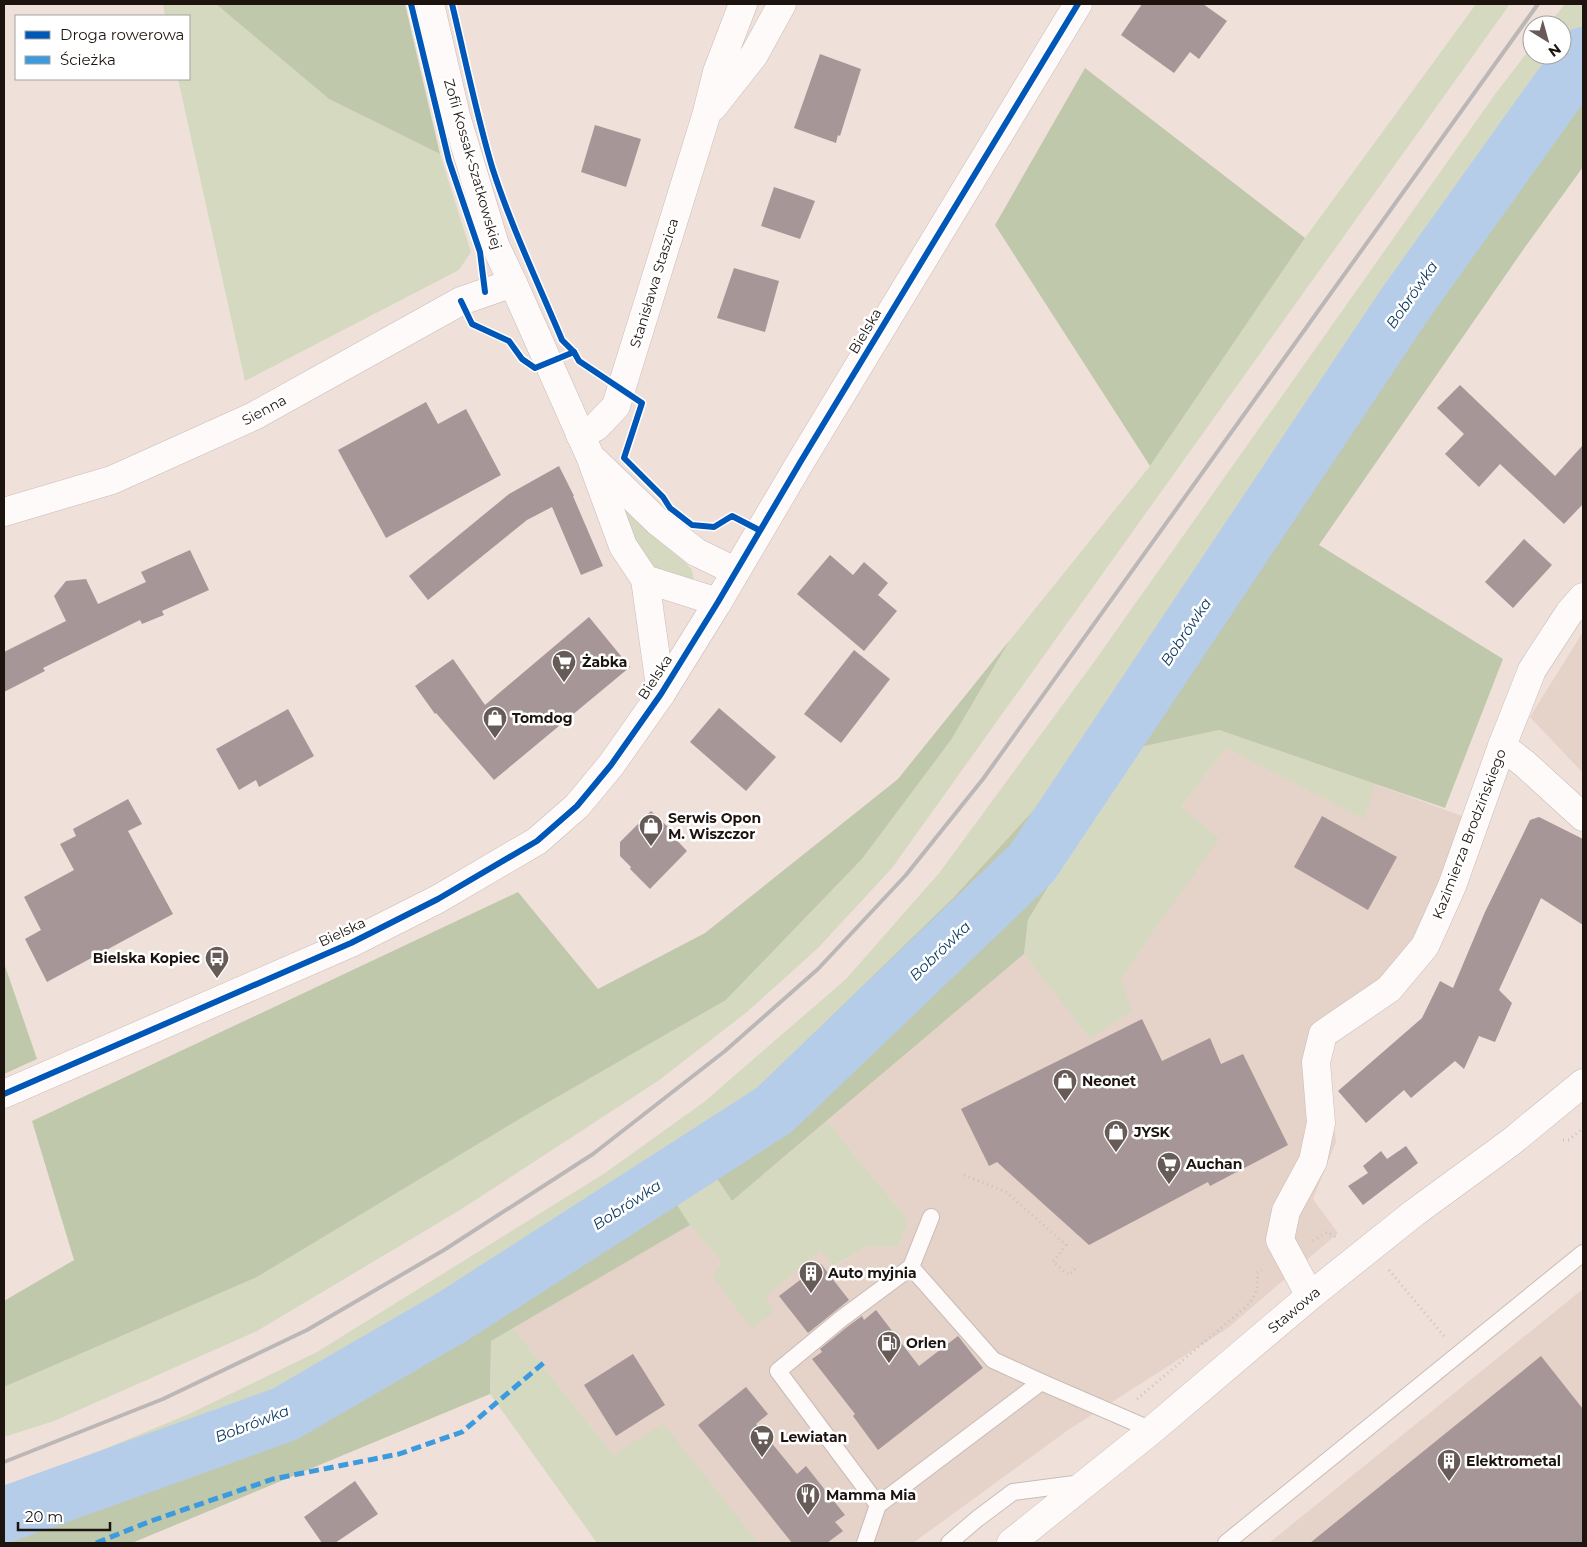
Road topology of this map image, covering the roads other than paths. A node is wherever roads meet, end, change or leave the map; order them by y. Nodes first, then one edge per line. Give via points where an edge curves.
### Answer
1 (430, 4) edge
2 (743, 4) edge
3 (782, 4) edge
4 (1078, 4) edge
5 (706, 116) junction
6 (513, 283) junction
7 (585, 446) junction
8 (4, 512) edge
9 (735, 571) junction
10 (644, 579) junction
11 (1583, 597) edge
12 (718, 602) junction
13 (660, 694) junction
14 (1502, 746) junction
15 (1583, 817) edge
16 (1583, 1083) edge
17 (4, 1094) edge
18 (931, 1217) dead end
19 (1583, 1253) edge
20 (911, 1267) junction
21 (1310, 1296) junction
22 (1041, 1382) junction
23 (1152, 1430) junction
24 (1087, 1482) junction
25 (878, 1505) junction
26 (865, 1543) edge
27 (949, 1543) edge
28 (1011, 1543) edge
29 (1226, 1543) edge

1 - 6 street, Zofii Kossak-Szatkowskiej via 456,116 495,245
2 - 5 street, Stanisława Staszica via 717,72
3 - 5 street, Stanisława Staszica via 754,55
4 - 9 street, Bielska
5 - 7 street, Stanisława Staszica via 616,406 596,427
6 - 7 street, Zofii Kossak-Szatkowskiej
6 - 8 street, Sienna via 461,301 254,416 112,480
7 - 9 street via 657,522 696,552
7 - 10 street, Zofii Kossak-Szatkowskiej via 623,546
9 - 12 street, Bielska
10 - 12 street
10 - 13 street
11 - 14 street, Kazimierza Brodzińskiego via 1532,670
12 - 13 street, Bielska
13 - 17 street, Bielska via 611,765 577,806 537,841 438,899 351,943
14 - 15 street
14 - 21 street, Kazimierza Brodzińskiego via 1452,886 1425,946 1389,989 1323,1034 1316,1062 1321,1123 1313,1161 1286,1211 1280,1240
16 - 21 street, Stawowa
18 - 20 lane
19 - 29 lane
20 - 22 lane via 993,1360
20 - 25 lane via 778,1371
21 - 23 street, Stawowa
22 - 23 lane
22 - 25 lane
23 - 24 street, Stawowa
24 - 27 lane via 1013,1492
24 - 28 street, Stawowa
25 - 26 lane

